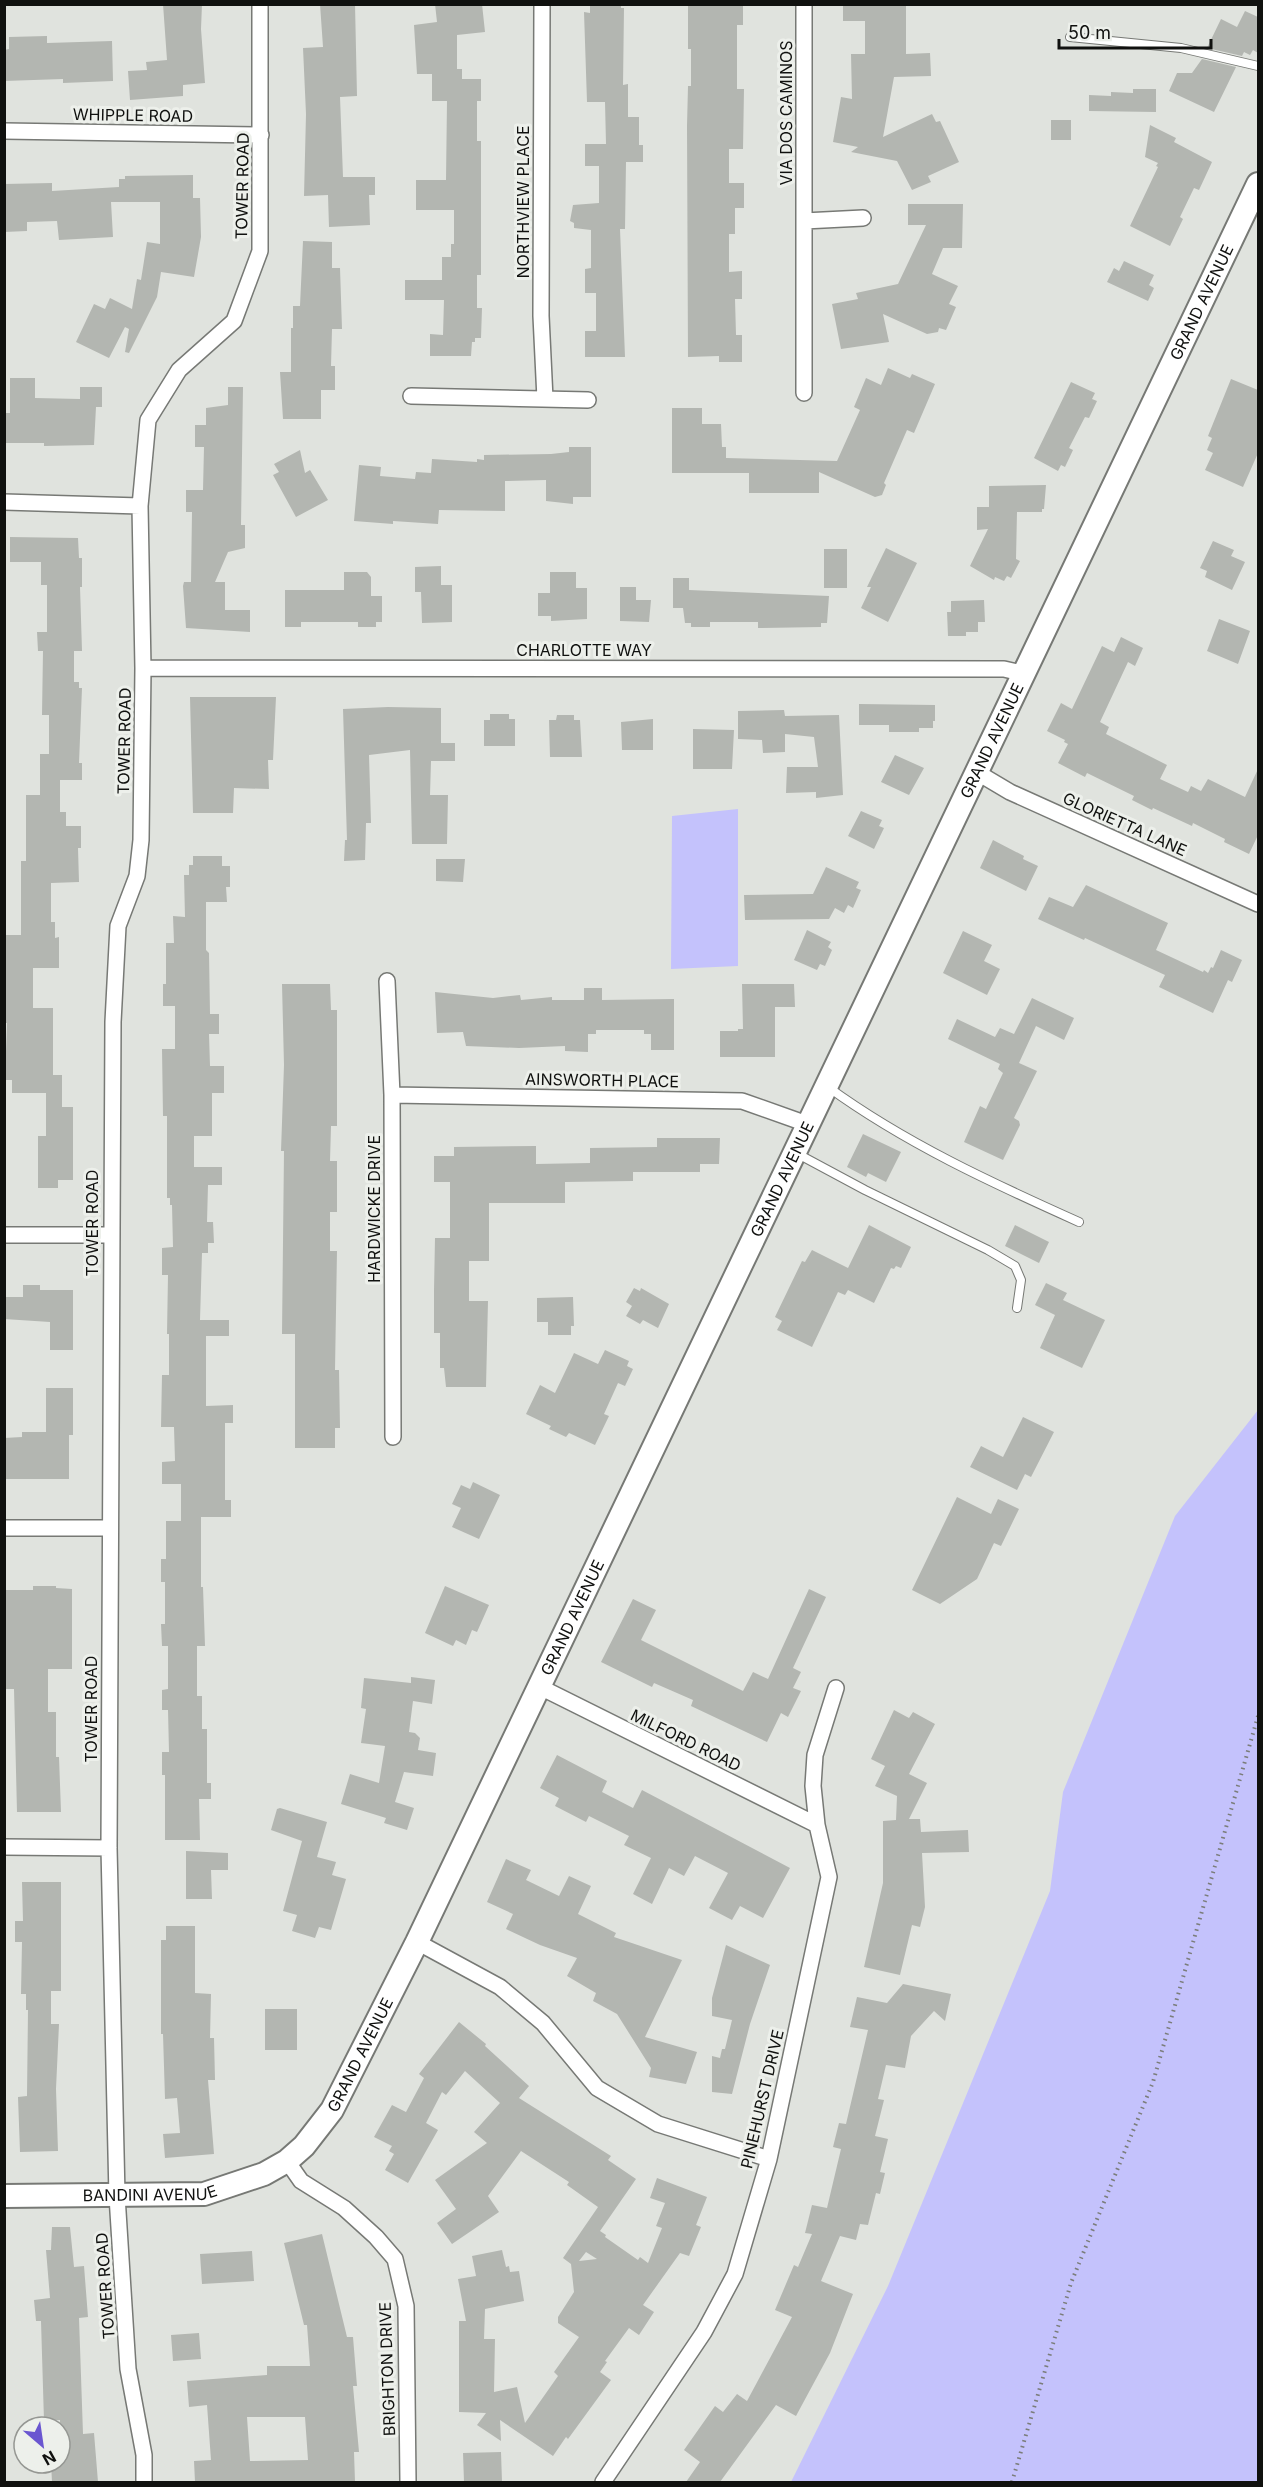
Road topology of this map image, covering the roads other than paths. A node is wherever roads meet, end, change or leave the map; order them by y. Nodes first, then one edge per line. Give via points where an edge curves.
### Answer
1 (260, 4) edge
2 (542, 4) edge
3 (804, 4) edge
4 (1070, 37) dead end
5 (1258, 66) edge
6 (4, 131) edge
7 (261, 135) junction
8 (1258, 184) edge
9 (863, 218) dead end
10 (804, 221) junction
11 (804, 393) dead end
12 (411, 396) dead end
13 (545, 399) junction
14 (588, 399) dead end
15 (4, 502) edge
16 (140, 506) junction
17 (143, 668) junction
18 (1025, 674) junction
19 (978, 773) junction
20 (1258, 904) edge
21 (387, 981) dead end
22 (827, 1086) junction
23 (392, 1095) junction
24 (807, 1124) junction
25 (795, 1152) junction
26 (1079, 1222) dead end
27 (4, 1235) edge
28 (110, 1235) junction
29 (1017, 1308) dead end
30 (393, 1437) dead end
31 (4, 1528) edge
32 (110, 1528) junction
33 (540, 1687) junction
34 (836, 1688) dead end
35 (817, 1825) junction
36 (4, 1847) edge
37 (109, 1848) junction
38 (417, 1942) junction
39 (769, 2159) junction
40 (287, 2161) junction
41 (4, 2196) edge
42 (117, 2196) junction
43 (144, 2482) edge
44 (408, 2482) edge
45 (603, 2482) edge

1 - 7 street, TOWER ROAD
2 - 13 street, NORTHVIEW PLACE via 541,316
3 - 10 street, VIA DOS CAMINOS
4 - 5 lane via 1181,48
6 - 7 street, WHIPPLE ROAD
7 - 16 street, TOWER ROAD via 260,251 234,321 179,370 148,420
8 - 18 street, GRAND AVENUE
9 - 10 street
10 - 11 street, VIA DOS CAMINOS
12 - 13 street
13 - 14 street
15 - 16 street
16 - 17 street, TOWER ROAD
17 - 18 street, CHARLOTTE WAY via 992,669
17 - 28 street, TOWER ROAD via 141,840 137,876 117,926
18 - 19 street, GRAND AVENUE
19 - 20 street, GLORIETTA LANE via 1010,792
19 - 22 street, GRAND AVENUE
21 - 23 street, HARDWICKE DRIVE
22 - 24 street, GRAND AVENUE
22 - 26 lane via 968,1172
23 - 24 street, AINSWORTH PLACE via 742,1101
23 - 30 street, HARDWICKE DRIVE
24 - 25 street, GRAND AVENUE
25 - 29 lane via 1015,1266 1021,1280
25 - 33 street, GRAND AVENUE
27 - 28 street
28 - 32 street, TOWER ROAD
31 - 32 street
32 - 37 street, TOWER ROAD
33 - 35 street, MILFORD ROAD
33 - 38 street, GRAND AVENUE
34 - 35 street, PINEHURST DRIVE via 815,1755
35 - 39 street, PINEHURST DRIVE via 829,1877
36 - 37 street
37 - 42 street, TOWER ROAD
38 - 39 street via 500,1987 543,2023 597,2088 658,2124
38 - 40 street, GRAND AVENUE via 332,2110
39 - 45 street, PINEHURST DRIVE via 735,2274 705,2332
40 - 42 street, BANDINI AVENUE via 264,2174 204,2194
40 - 44 street, BRIGHTON DRIVE via 301,2181 344,2208 395,2259 406,2306
41 - 42 street, BANDINI AVENUE
42 - 43 street, TOWER ROAD via 128,2369 144,2455

